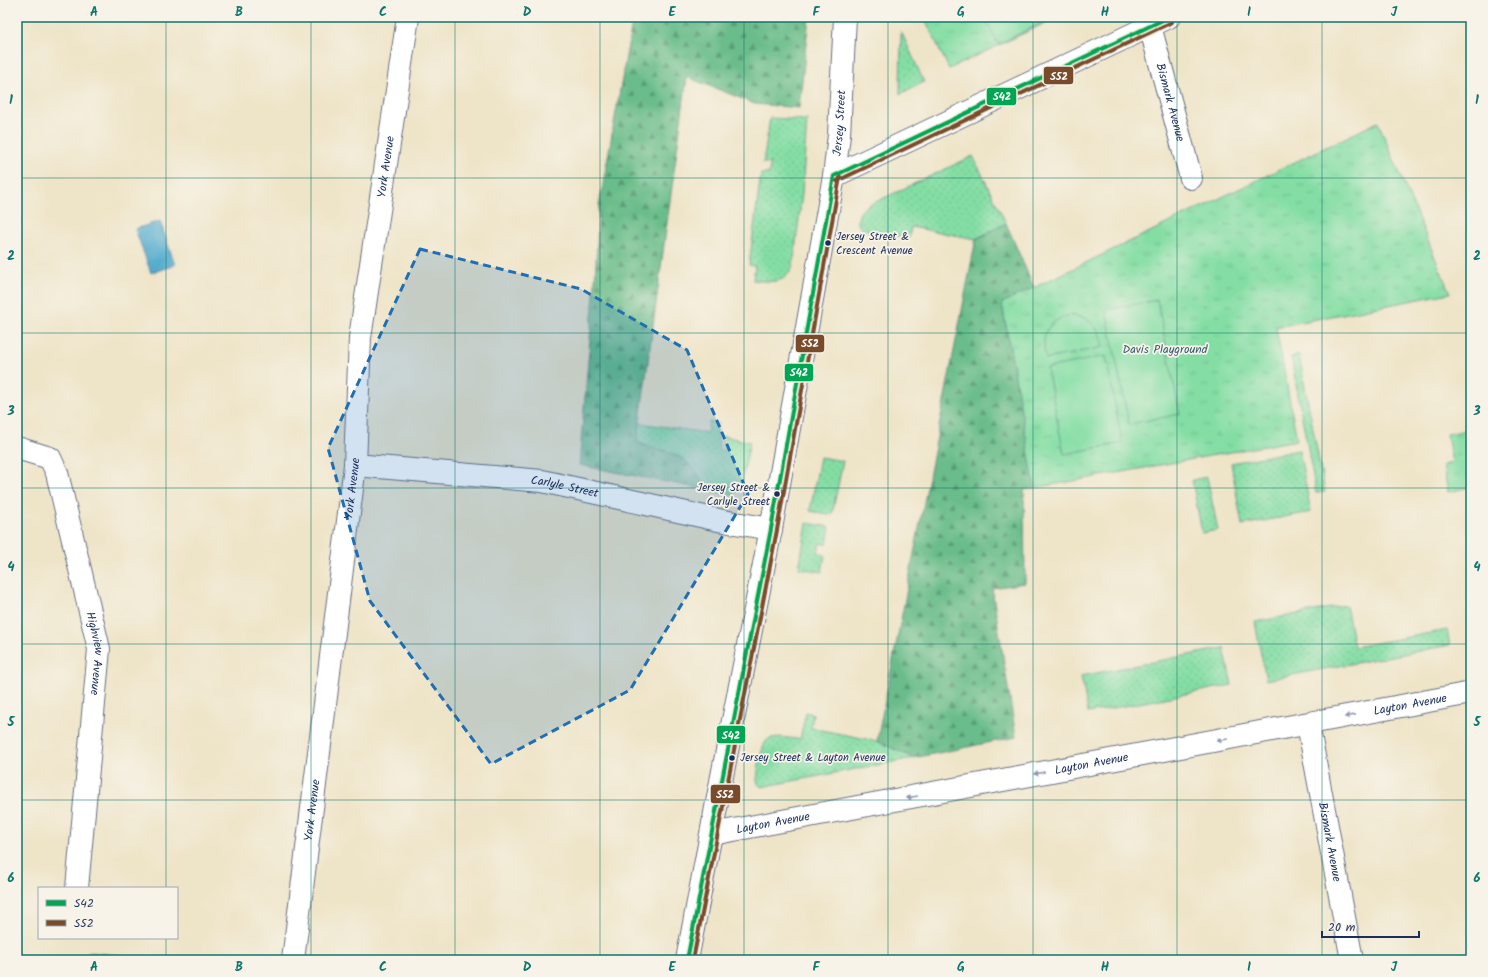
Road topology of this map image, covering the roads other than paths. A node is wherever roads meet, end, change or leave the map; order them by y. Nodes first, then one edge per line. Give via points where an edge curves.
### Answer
1 (408, 17) edge
2 (845, 17) edge
3 (1160, 22) edge
4 (834, 176) junction
5 (1191, 178) dead end
6 (17, 448) edge
7 (355, 465) junction
8 (771, 528) junction
9 (1471, 693) edge
10 (1308, 724) junction
11 (712, 834) junction
12 (77, 887) edge
13 (293, 960) edge
14 (687, 960) edge
15 (1352, 960) edge

1 - 7 street, York Avenue via 360,338
2 - 4 street, Jersey Street via 840,122
3 - 4 street
3 - 5 street, Bismark Avenue
4 - 8 street, Jersey Street
6 - 12 street, Highview Avenue via 50,458 57,473 99,649
7 - 8 street, Carlyle Street via 542,481 723,521
7 - 13 street, York Avenue
8 - 11 street, Jersey Street
9 -> 10 street, Layton Avenue
10 -> 11 street, Layton Avenue
10 - 15 street, Bismark Avenue
11 - 14 street, Jersey Street

